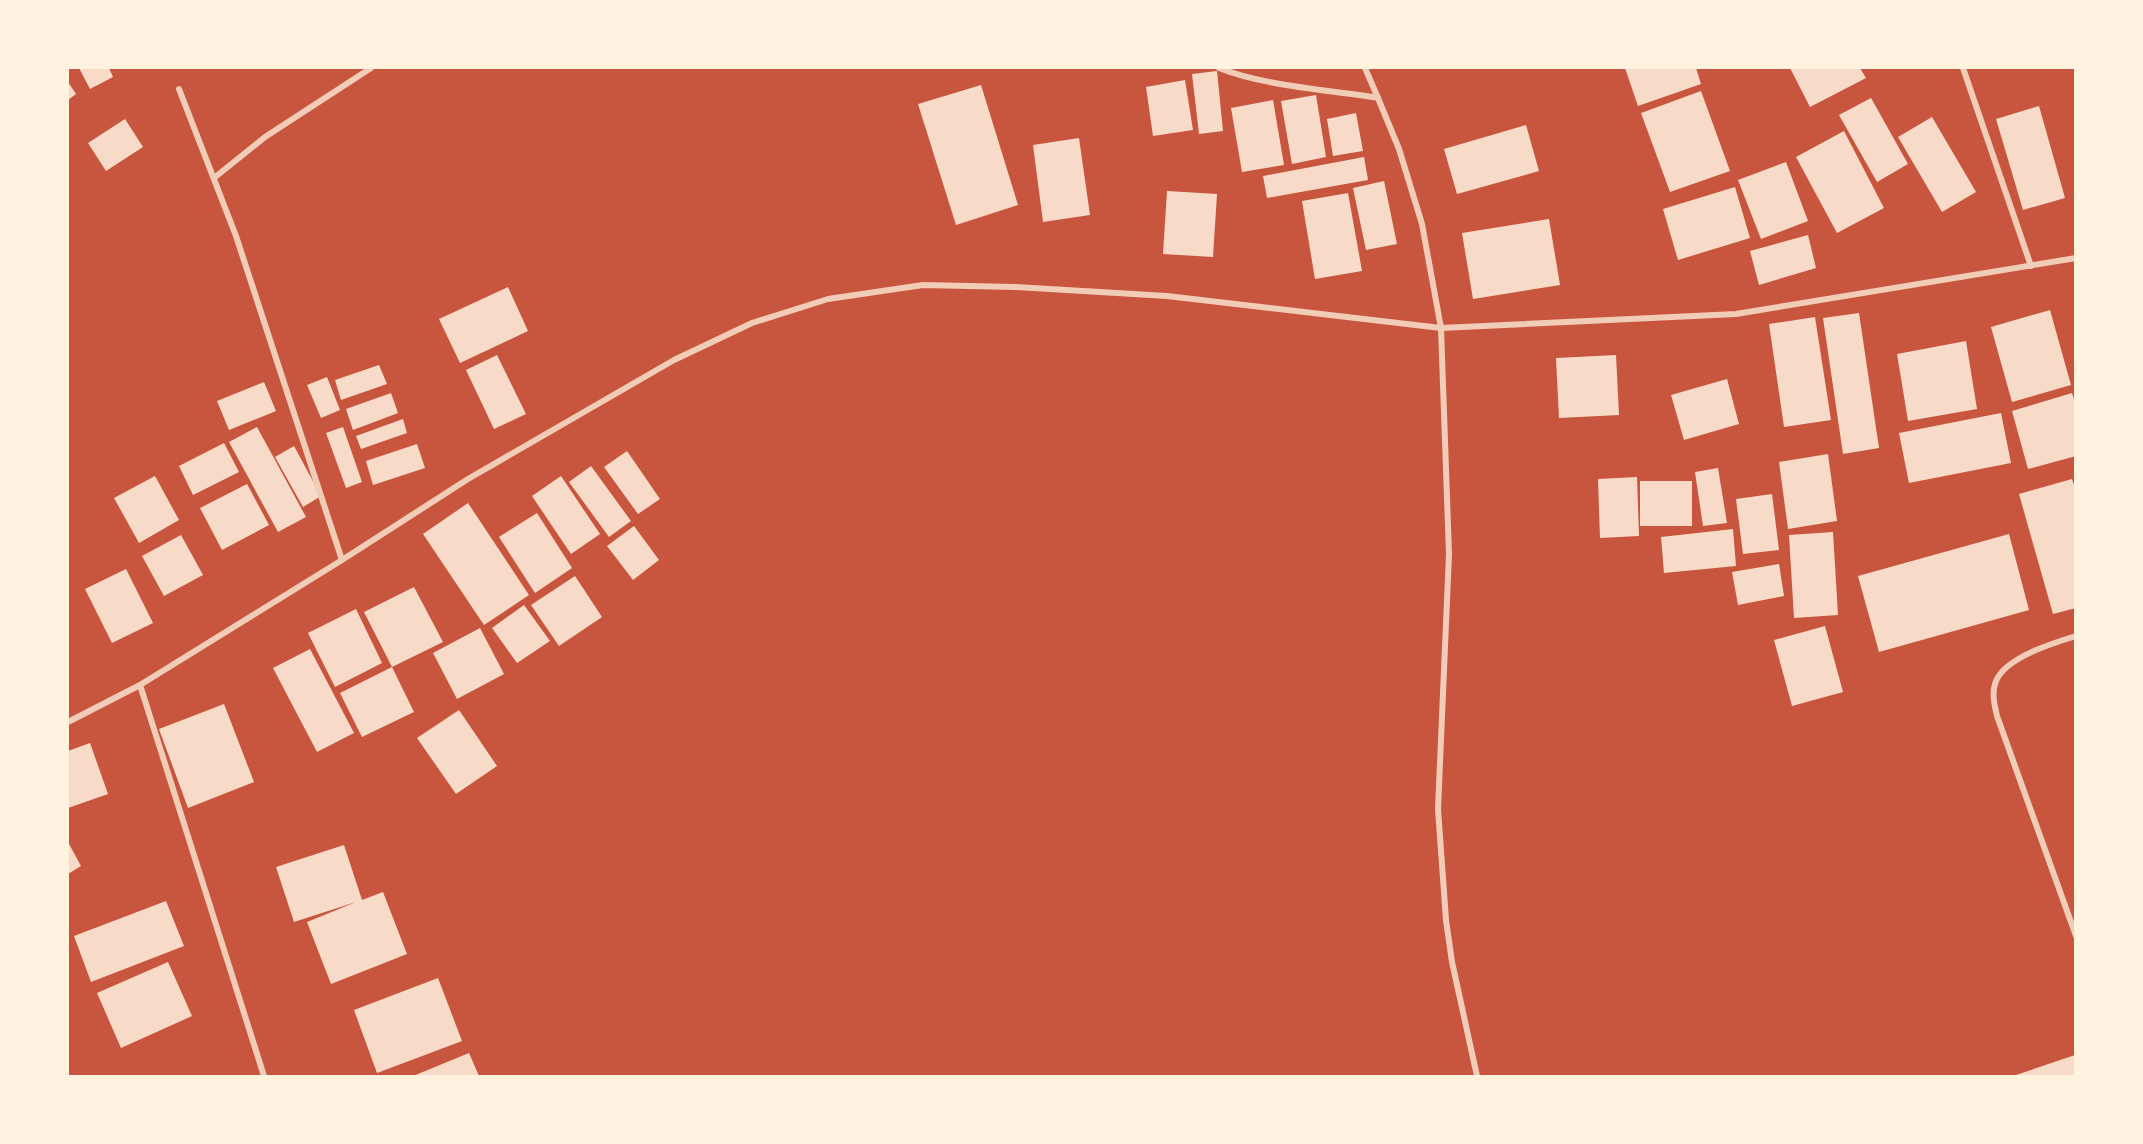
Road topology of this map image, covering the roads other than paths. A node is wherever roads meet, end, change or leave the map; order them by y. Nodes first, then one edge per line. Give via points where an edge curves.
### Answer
1 (370, 68) edge
2 (1219, 68) edge
3 (1365, 68) edge
4 (1963, 68) edge
5 (179, 89) dead end
6 (1378, 98) junction
7 (214, 177) junction
8 (2076, 258) edge
9 (2031, 266) junction
10 (1442, 328) junction
11 (342, 560) junction
12 (2076, 636) edge
13 (140, 685) junction
14 (68, 722) edge
15 (2076, 936) edge
16 (264, 1077) edge
17 (1477, 1077) edge

1 - 7 street via 265,137
2 - 6 street via 1265,80
3 - 6 street
4 - 9 street
5 - 7 street
6 - 10 street via 1422,224
7 - 11 street
8 - 9 street
9 - 10 street via 1736,314
10 - 11 street via 1167,296 1015,287 923,285 828,298 752,323 674,360 468,479
10 - 17 street via 1449,554 1438,809 1447,930
11 - 13 street
12 - 15 street via 2027,654 2010,665 2002,671 1994,691 1997,716
13 - 14 street
13 - 16 street

